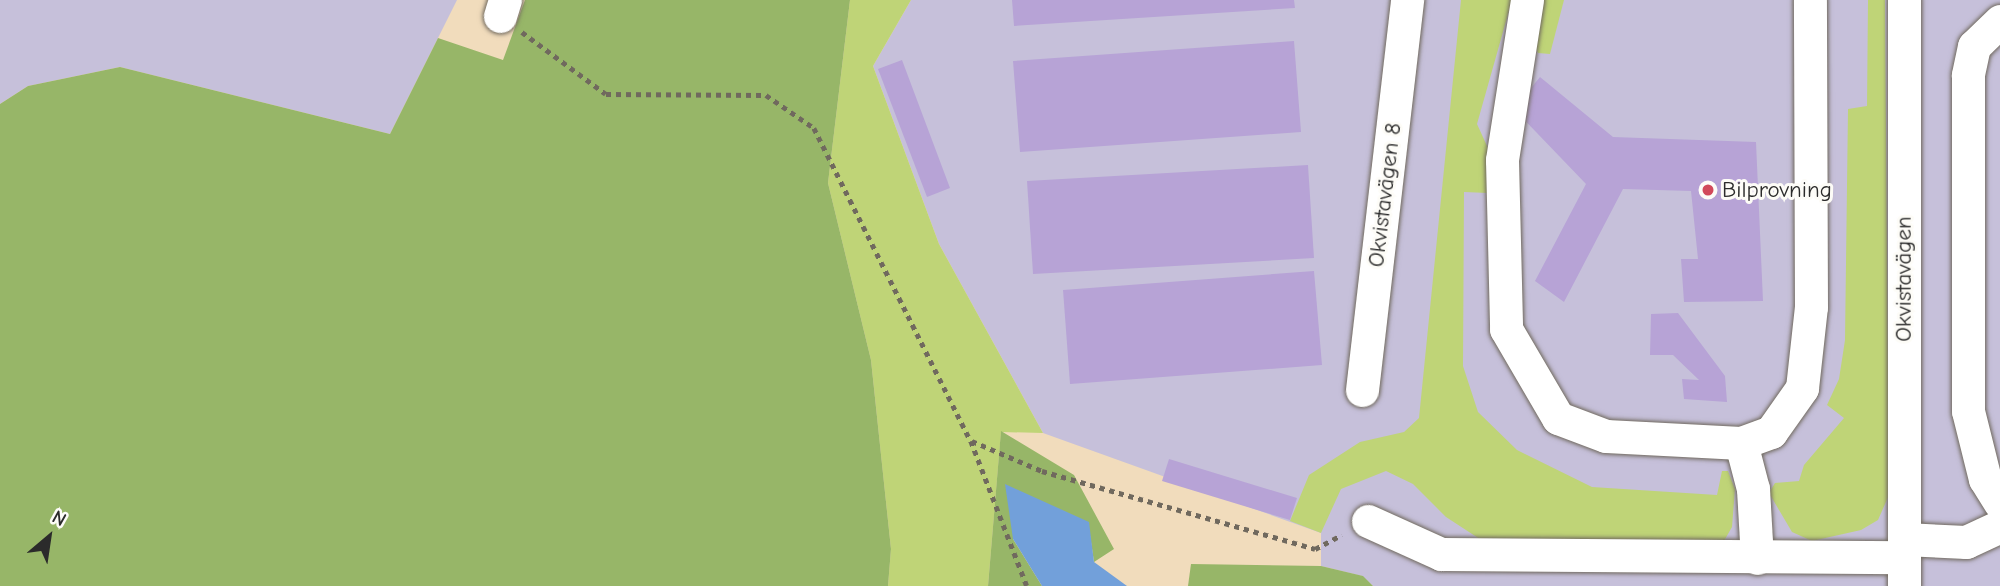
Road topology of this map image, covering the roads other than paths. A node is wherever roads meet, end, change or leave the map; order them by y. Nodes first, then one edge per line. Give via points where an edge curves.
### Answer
1 (1407, 0) edge
2 (1527, 0) edge
3 (1810, 0) edge
4 (1904, 0) edge
5 (2000, 21) edge
6 (1362, 390) dead end
7 (1741, 443) junction
8 (2000, 503) edge
9 (1368, 521) road end
10 (2000, 526) edge
11 (1757, 558) junction
12 (1904, 561) edge

1 - 6 street, Okvistavägen 8
2 - 7 street via 1502,160 1506,330 1558,418 1606,436
3 - 7 street via 1811,307 1802,388 1771,432
4 - 12 street, Okvistavägen
5 - 8 street via 1974,46 1968,75 1968,411 1985,479
7 - 11 street via 1753,489
9 - 11 street via 1441,554
10 - 12 street
11 - 12 street

